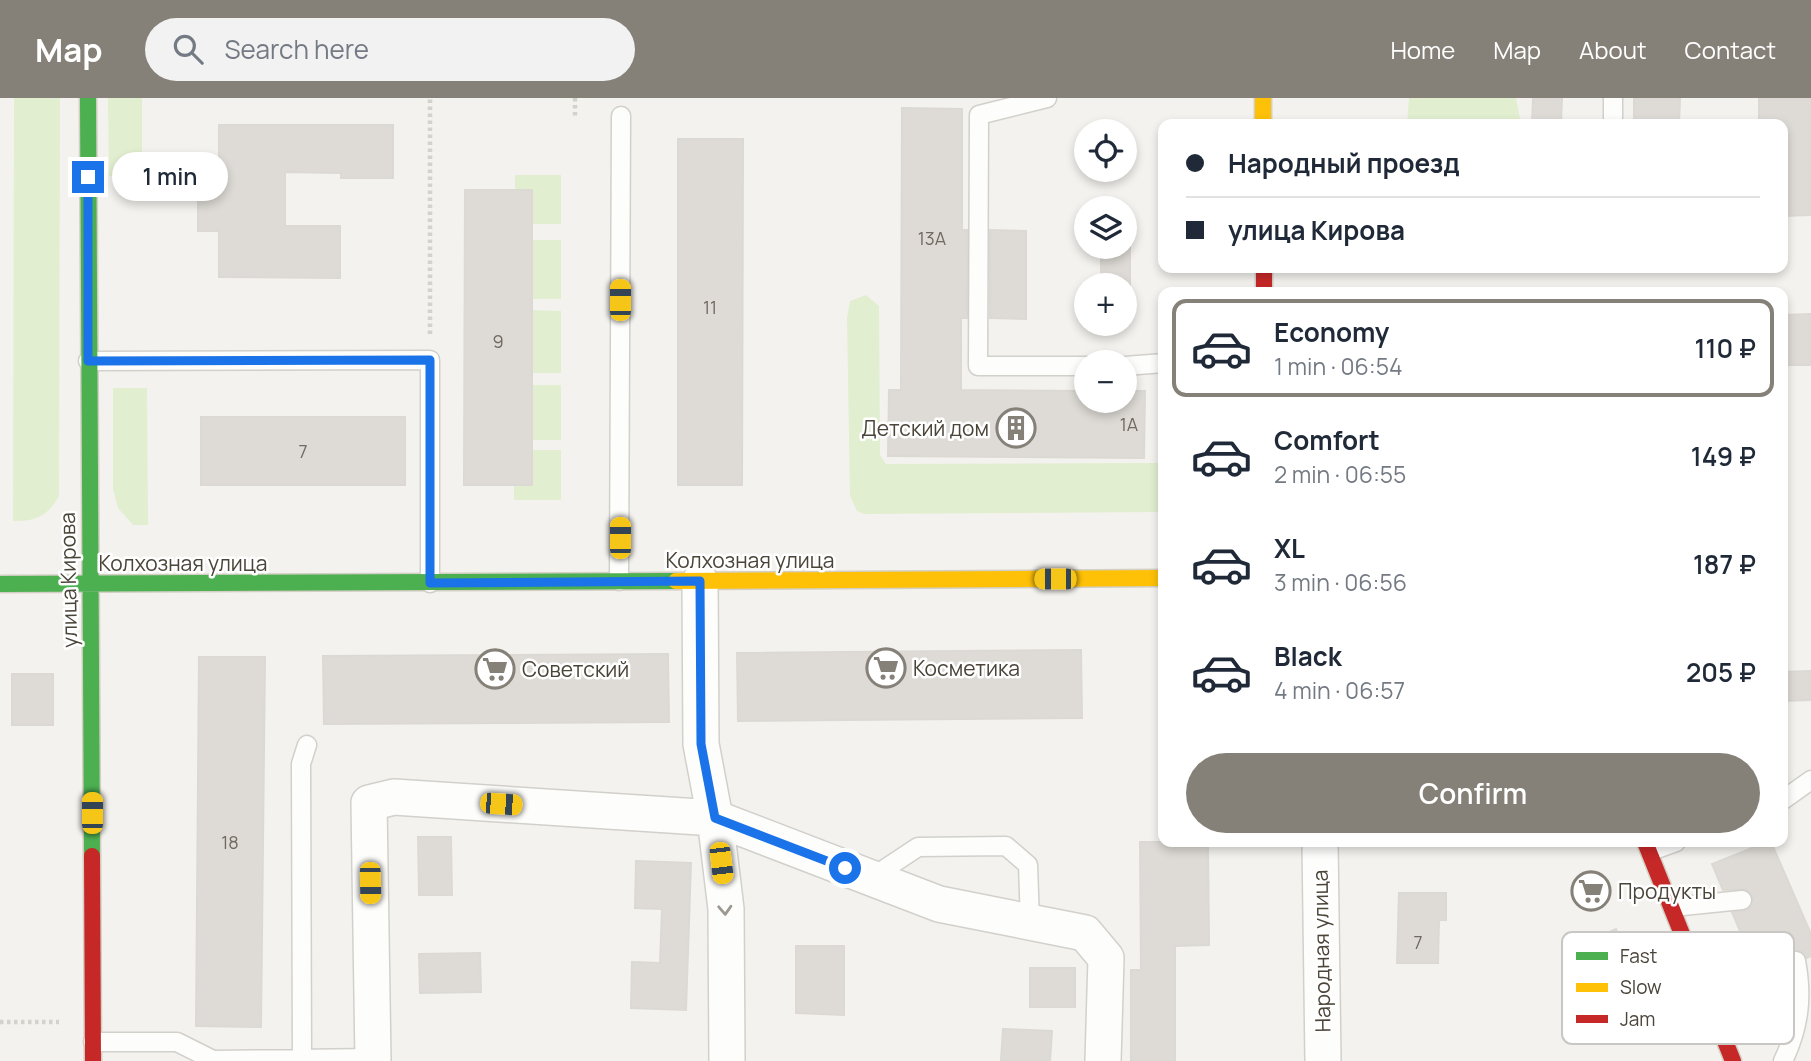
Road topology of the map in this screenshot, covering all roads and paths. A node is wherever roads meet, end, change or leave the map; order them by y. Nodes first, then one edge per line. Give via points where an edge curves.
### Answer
1 (88, 98) edge
2 (430, 98) edge
3 (575, 98) edge
4 (1047, 98) edge
5 (1263, 98) edge
6 (1613, 98) edge
7 (575, 116) dead end
8 (621, 116) dead end
9 (1263, 119) edge
10 (1613, 119) edge
11 (430, 360) junction
12 (88, 361) junction
13 (1158, 363) edge
14 (1137, 365) edge
15 (1074, 366) edge
16 (1158, 578) edge
17 (700, 581) junction
18 (619, 582) junction
19 (430, 583) junction
20 (0, 584) edge
21 (88, 585) junction
22 (307, 745) dead end
23 (1811, 780) edge
24 (1788, 796) edge
25 (715, 818) junction
26 (1320, 847) edge
27 (1648, 847) edge
28 (871, 878) junction
29 (1742, 900) dead end
30 (1673, 907) junction
31 (1030, 922) junction
32 (1683, 932) edge
33 (1796, 961) dead end
34 (1806, 993) edge
35 (0, 1022) edge
36 (93, 1022) junction
37 (1794, 1037) edge
38 (93, 1042) junction
39 (1726, 1044) edge
40 (1791, 1044) edge
41 (302, 1059) junction
42 (373, 1060) edge
43 (93, 1061) edge
44 (727, 1061) edge
45 (1103, 1061) edge
46 (1323, 1061) edge
47 (1733, 1061) edge
48 (1783, 1061) edge

1 - 12 street, улица Кирова
2 - 11 path
3 - 7 path
4 - 15 lane via 979,115 978,366
5 - 9 street
6 - 10 lane
8 - 18 lane
11 - 12 lane
11 - 19 lane
12 - 21 street, улица Кирова
13 - 14 lane
16 - 17 street, Колхозная улица
17 - 18 street, Колхозная улица
17 - 25 street via 701,744
18 - 19 street, Колхозная улица
19 - 21 street, Колхозная улица
20 - 21 street, Колхозная улица
21 - 36 street, улица Кирова
22 - 41 lane via 301,764
23 - 24 lane
25 - 28 street
25 - 42 street via 394,797 369,803
25 -> 44 street via 726,909
26 - 46 street, Народная улица
27 - 30 street
28 - 31 street via 939,904
28 - 31 lane via 918,847 1006,846 1028,865
29 - 30 lane
30 - 32 street
31 - 45 street via 1085,933 1106,958
33 - 34 lane
34 - 37 lane
35 - 36 path
36 - 38 street, улица Кирова
38 - 41 lane via 177,1042 214,1060
38 - 43 street, улица Кирова
39 - 47 street
40 - 48 lane
41 - 42 lane

